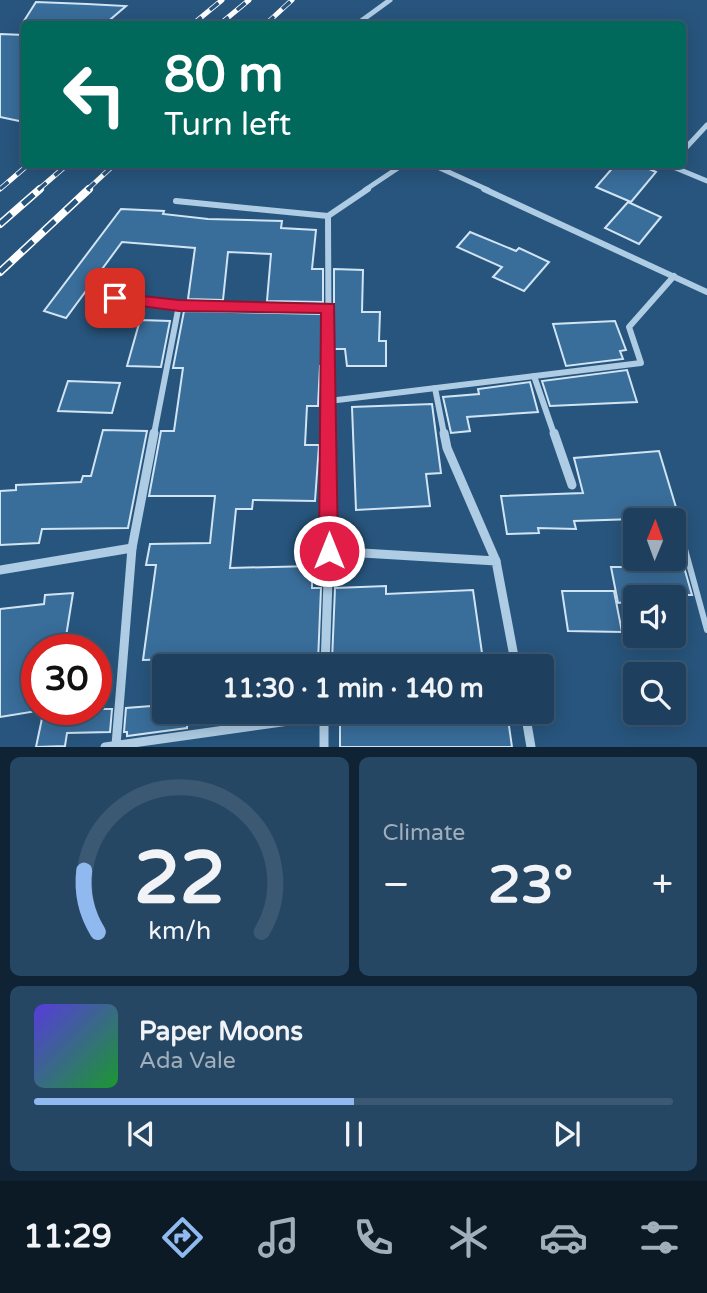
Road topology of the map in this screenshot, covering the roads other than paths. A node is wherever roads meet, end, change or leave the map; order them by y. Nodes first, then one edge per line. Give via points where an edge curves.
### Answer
1 (390, 0) edge
2 (361, 21) edge
3 (707, 125) edge
4 (686, 148) edge
5 (398, 168) edge
6 (440, 168) edge
7 (676, 168) edge
8 (707, 181) edge
9 (176, 201) dead end
10 (328, 216) junction
11 (674, 276) junction
12 (707, 292) edge
13 (115, 298) dead end
14 (179, 305) junction
15 (328, 308) junction
16 (534, 376) junction
17 (435, 388) junction
18 (329, 401) junction
19 (572, 485) dead end
20 (132, 548) junction
21 (329, 551) junction
22 (686, 553) edge
23 (496, 561) junction
24 (0, 570) edge
25 (707, 630) edge
26 (326, 654) edge
27 (514, 654) edge
28 (259, 724) edge
29 (324, 724) edge
30 (527, 724) edge
31 (116, 746) edge
32 (104, 747) edge
33 (324, 747) edge
34 (531, 747) edge

1 - 2 street
3 - 4 street
5 - 10 street
6 - 11 street
7 - 8 street
9 - 10 street
10 - 15 street
11 - 12 street
11 - 16 street via 629,327 641,363
13 - 14 street
14 - 15 street
14 - 20 street
15 - 18 street
16 - 17 street
16 - 19 street
17 - 18 street
17 - 23 street via 447,448
18 - 21 street
20 - 24 street
20 - 31 street
21 - 23 street
21 - 26 street
22 - 25 lane
23 - 27 street
28 - 31 street
29 - 33 street
30 - 34 street
31 - 32 street

